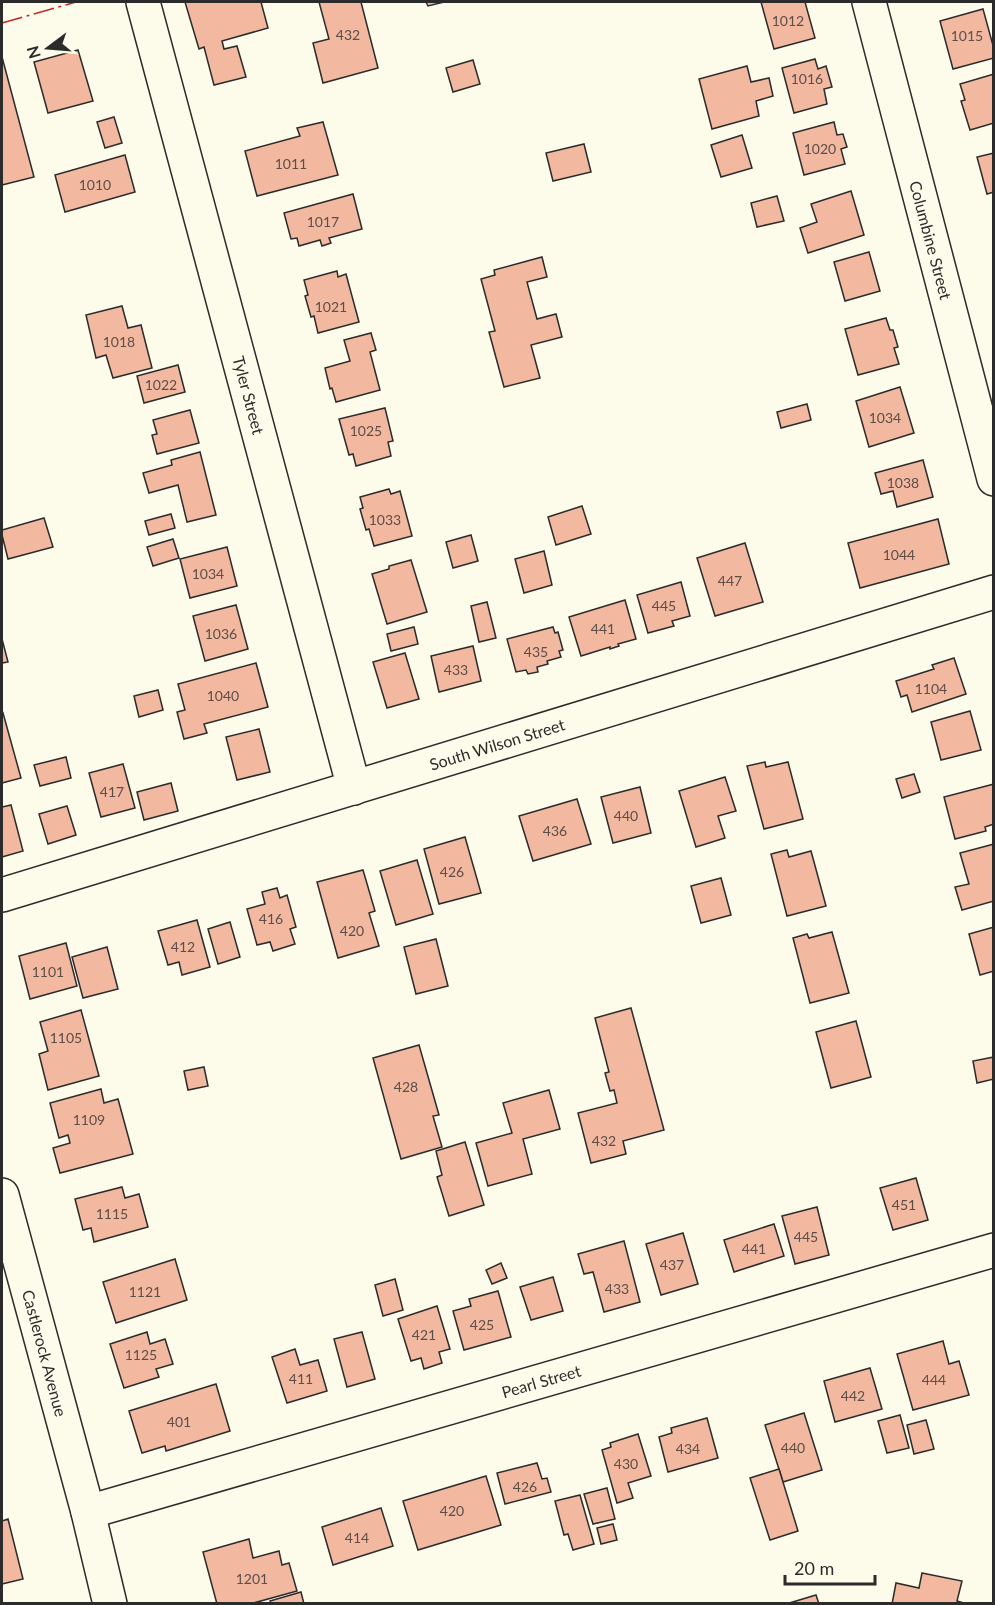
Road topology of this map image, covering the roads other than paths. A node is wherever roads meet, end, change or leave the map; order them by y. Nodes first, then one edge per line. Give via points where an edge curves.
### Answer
1 (143, 2) edge
2 (869, 2) edge
3 (993, 479) edge
4 (993, 592) edge
5 (354, 788) junction
6 (2, 895) edge
7 (2, 1195) edge
8 (993, 1250) edge
9 (88, 1512) junction
10 (110, 1603) edge

1 - 5 street, Tyler Street
2 - 3 street, Columbine Street
4 - 5 street, South Wilson Street
5 - 6 street, South Wilson Street
7 - 9 street, Castlerock Avenue
8 - 9 street, Pearl Street
9 - 10 street, Castlerock Avenue

